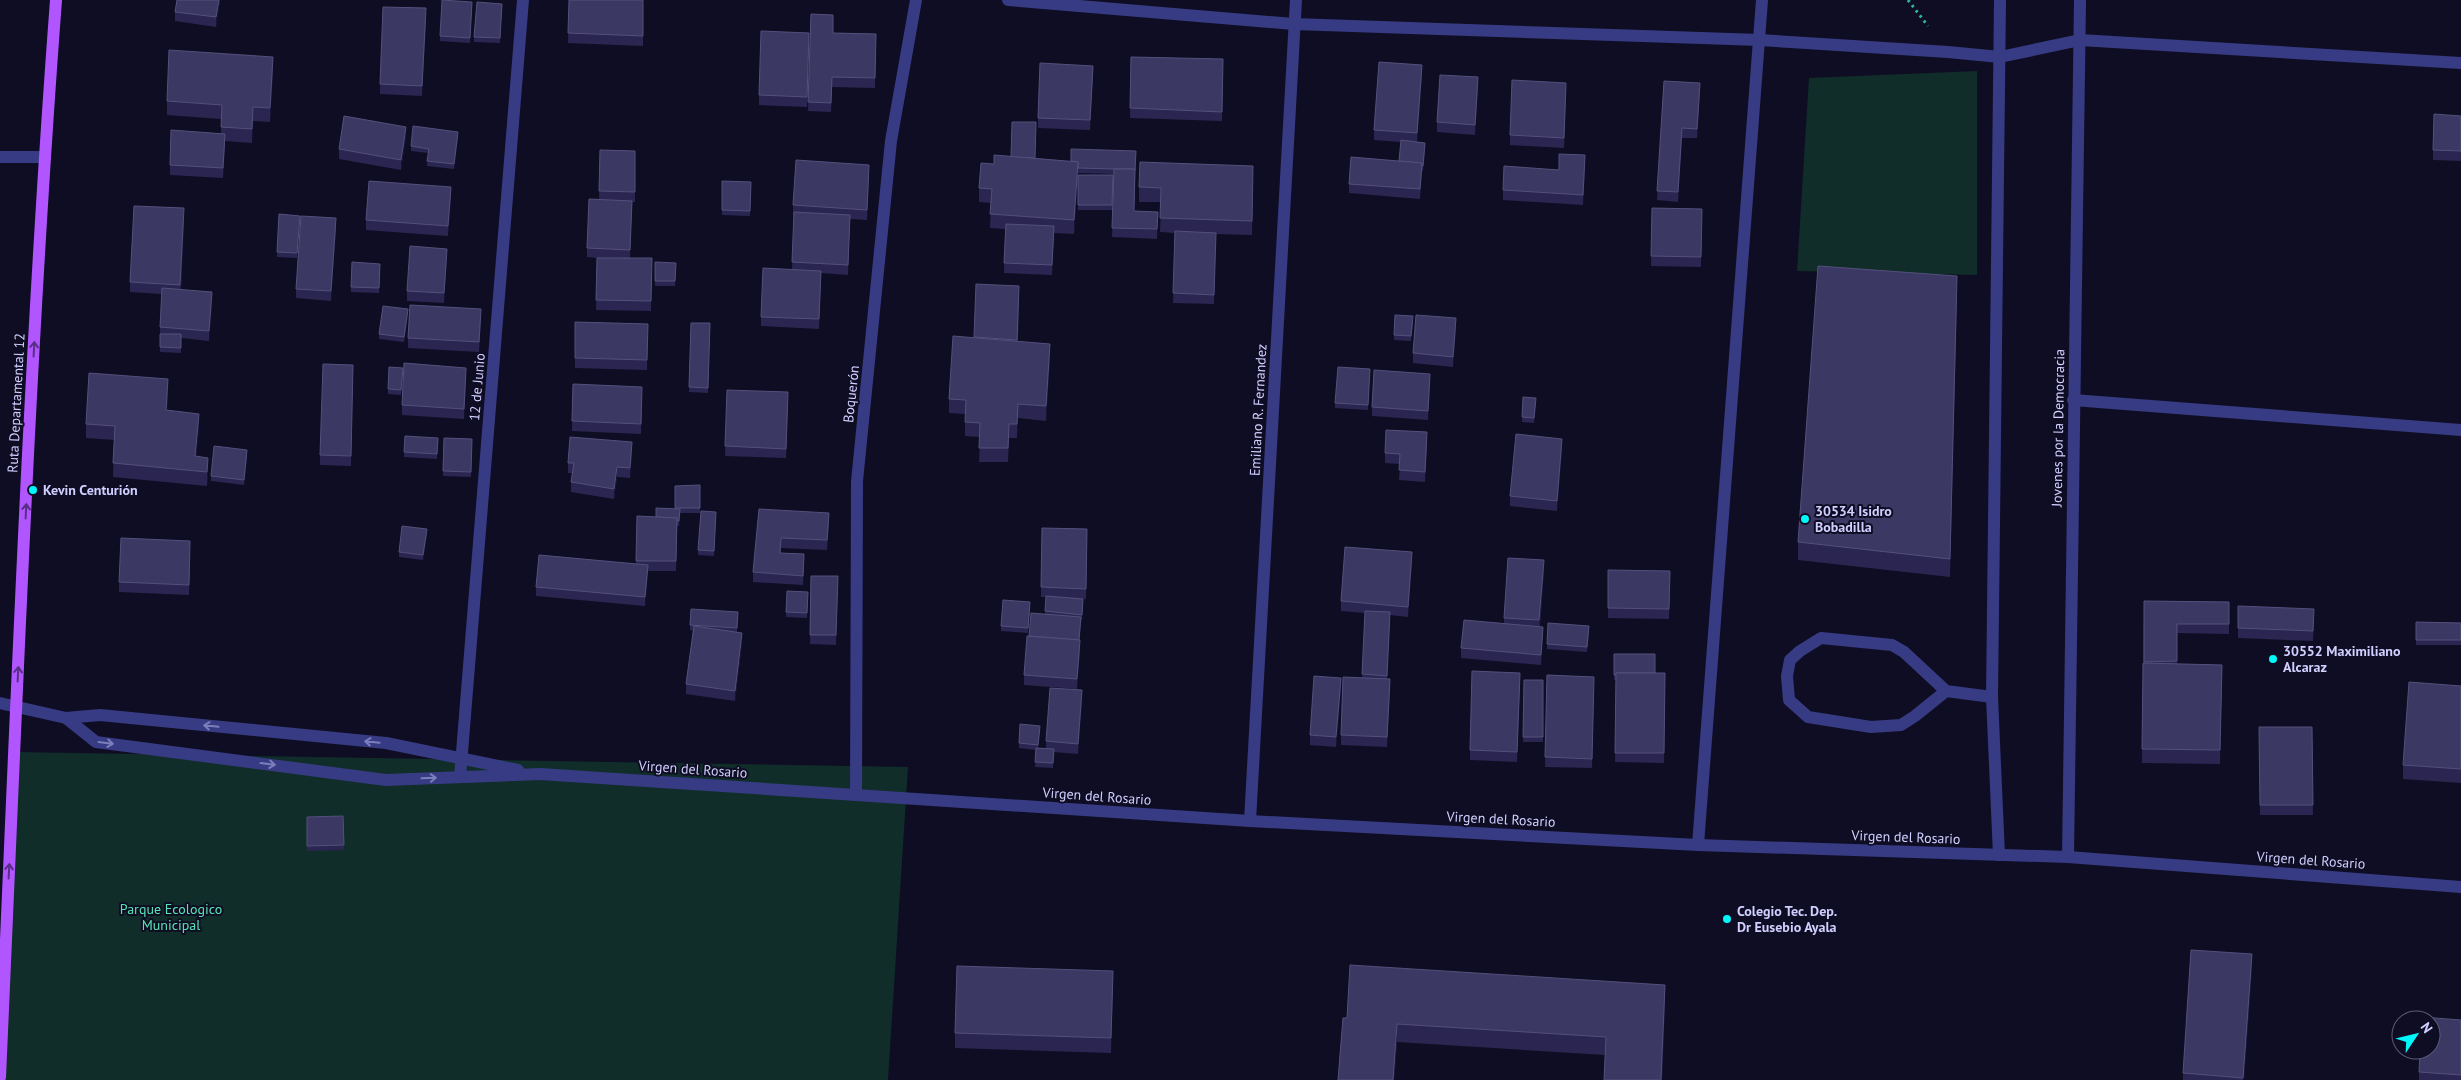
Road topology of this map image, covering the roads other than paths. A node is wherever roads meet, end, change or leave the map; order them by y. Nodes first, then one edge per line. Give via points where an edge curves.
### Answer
1 (56, 0) edge
2 (523, 0) edge
3 (916, 0) edge
4 (1008, 0) edge
5 (1296, 0) edge
6 (1762, 0) edge
7 (2000, 0) edge
8 (2080, 0) edge
9 (1294, 24) junction
10 (1760, 40) junction
11 (2080, 40) junction
12 (2000, 57) junction
13 (2461, 63) edge
14 (0, 157) edge
15 (44, 157) junction
16 (2073, 400) junction
17 (2461, 430) edge
18 (1946, 691) junction
19 (1992, 697) junction
20 (0, 703) edge
21 (16, 706) junction
22 (66, 718) junction
23 (463, 759) junction
24 (540, 774) junction
25 (460, 777) junction
26 (856, 795) junction
27 (1250, 821) junction
28 (1698, 845) junction
29 (1999, 855) junction
30 (2068, 856) junction
31 (2461, 887) edge
32 (0, 1077) edge

1 - 15 main road, Ruta Departamental 12
2 - 23 street, 12 de Junio
3 - 26 street, Boquerón via 891,141 857,481
4 - 9 street
5 - 9 street, Emiliano R. Fernandez
6 - 10 street
7 - 12 street
8 - 11 street, Jovenes por la Democracia
9 - 10 street
9 - 27 street, Emiliano R. Fernandez
10 - 12 street
10 - 28 street
11 - 12 street
11 - 13 street
11 - 16 street, Jovenes por la Democracia
12 - 19 street
14 - 15 street
21 -> 15 main road, Ruta Departamental 12
16 - 17 street
16 - 30 street, Jovenes por la Democracia
18 - 18 street via 1892,645 1821,638 1790,660 1787,676 1789,700 1808,717 1871,726 1901,724
18 - 19 street
19 - 29 street
20 - 21 street
21 - 22 street
32 -> 21 main road, Ruta Departamental 12
23 -> 22 street via 386,743 100,715
22 -> 25 street via 96,742 386,780
23 - 24 street
23 - 25 street, 12 de Junio
24 - 25 street
24 - 26 street, Virgen del Rosario
26 - 27 street, Virgen del Rosario
27 - 28 street, Virgen del Rosario
28 - 29 street, Virgen del Rosario
29 - 30 street, Virgen del Rosario
30 - 31 street, Virgen del Rosario

